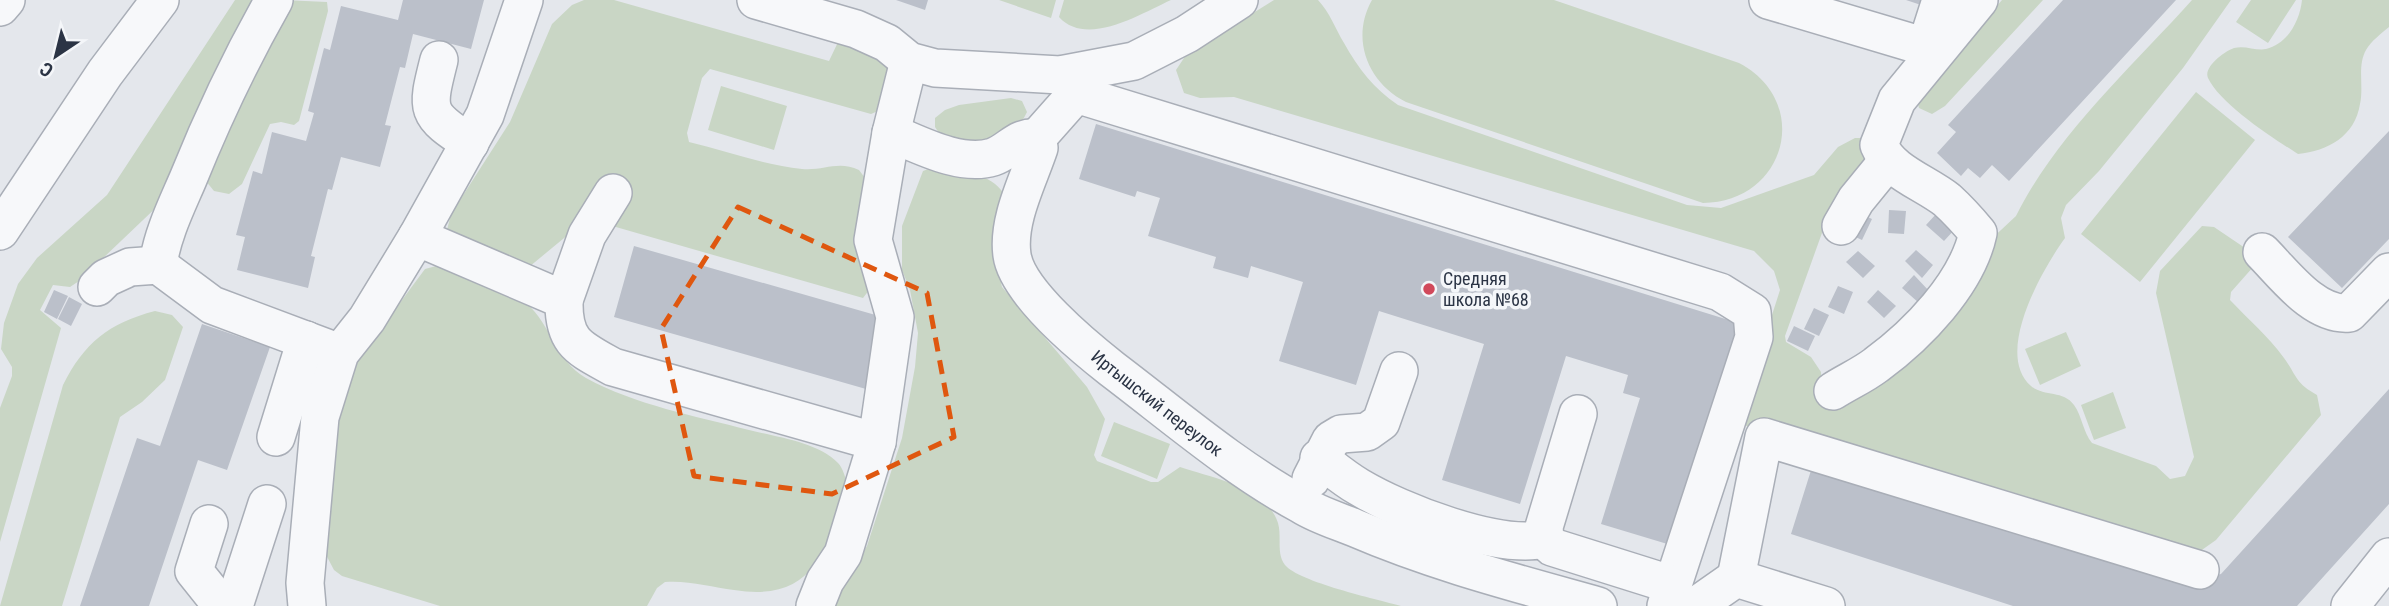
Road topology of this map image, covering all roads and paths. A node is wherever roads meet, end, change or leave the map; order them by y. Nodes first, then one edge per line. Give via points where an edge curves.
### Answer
1 (6, 0) edge
2 (160, 0) edge
3 (274, 0) edge
4 (524, 0) edge
5 (757, 0) edge
6 (1239, 0) edge
7 (1768, 0) edge
8 (1941, 0) edge
9 (1979, 0) edge
10 (0, 7) edge
11 (1931, 49) junction
12 (439, 60) dead end
13 (909, 61) junction
14 (891, 133) junction
15 (1037, 138) junction
16 (470, 143) junction
17 (1887, 162) junction
18 (613, 193) dead end
19 (1841, 226) dead end
20 (0, 230) edge
21 (417, 237) junction
22 (2262, 252) dead end
23 (158, 265) junction
24 (2389, 272) edge
25 (97, 287) dead end
26 (564, 300) junction
27 (323, 346) junction
28 (1399, 372) dead end
29 (1833, 391) dead end
30 (1578, 414) dead end
31 (276, 437) dead end
32 (877, 442) junction
33 (1319, 458) junction
34 (267, 505) dead end
35 (1303, 506) junction
36 (209, 524) dead end
37 (1545, 539) junction
38 (2389, 557) edge
39 (2200, 570) dead end
40 (1736, 578) junction
41 (1678, 599) edge
42 (222, 606) edge
43 (234, 606) edge
44 (307, 606) edge
45 (816, 606) edge
46 (1598, 606) edge
47 (1826, 606) edge
48 (2350, 606) edge

1 - 10 street
2 - 20 street via 105,72
3 - 23 street via 210,125 166,233
4 - 16 street via 492,97
5 - 13 street via 856,29 887,43
6 - 13 street via 1134,61 1101,70 1060,75 954,71
7 - 11 street
8 - 11 street
9 - 11 street
11 - 17 street via 1883,130 1879,145
12 - 16 street via 430,102 433,115
13 - 14 street
14 - 15 street via 937,152 975,159 993,157 1025,137
14 - 32 street via 873,240 895,317
15 - 35 street, Иртышский переулок via 1039,148 1012,227 1012,257 1022,278 1052,317 1094,355 1248,472
15 - 41 street via 1076,94 1738,301 1752,312 1754,337
16 - 21 street
17 - 19 street
17 - 29 street via 1923,183 1968,220 1978,233 1974,250 1947,294 1915,329 1876,366
18 - 26 street via 587,235
21 - 26 street
21 - 27 street via 367,319
22 - 24 street via 2305,294 2338,314 2349,313
23 - 25 street via 130,267
23 - 27 street via 212,305
26 - 32 street via 563,326 581,348 613,367
27 - 31 street
27 - 44 street
28 - 33 street via 1376,428 1341,434
30 - 37 street
32 - 45 street via 843,554 825,581
33 - 35 street
33 - 37 street via 1398,508 1496,539 1531,543
34 - 43 street
35 - 46 street, Иртышский переулок via 1447,564
36 - 42 street via 194,571
37 - 41 street via 1552,547
38 - 48 street
39 - 40 street via 1764,437
40 - 41 street
40 - 47 street

